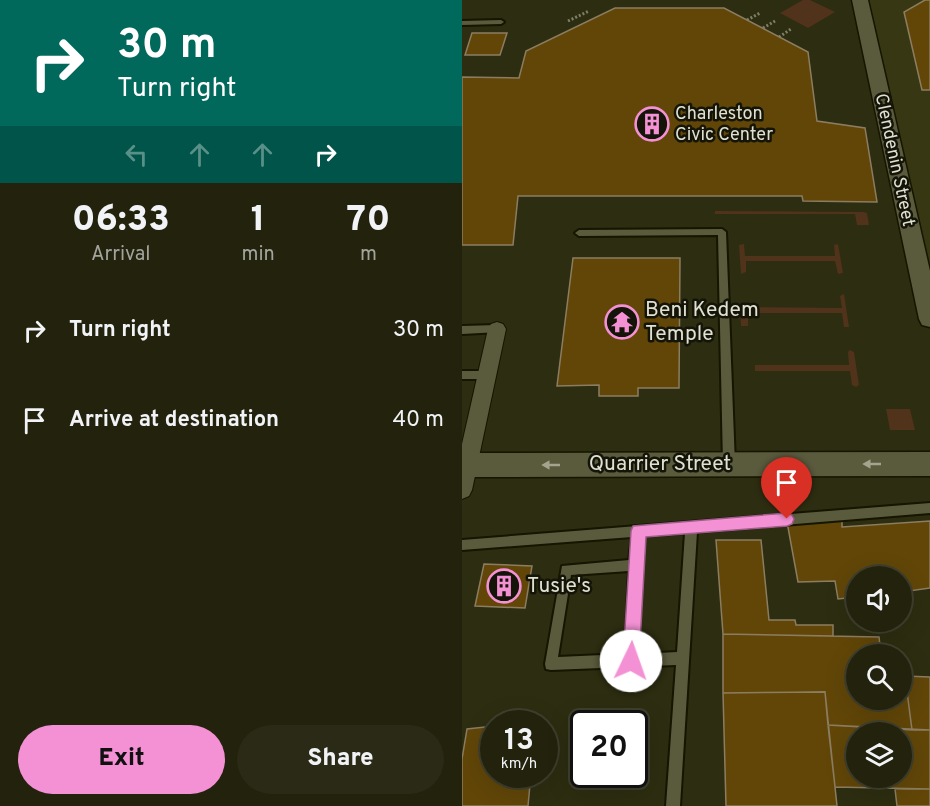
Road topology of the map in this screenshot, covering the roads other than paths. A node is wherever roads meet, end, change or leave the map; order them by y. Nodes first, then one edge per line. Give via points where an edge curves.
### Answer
1 (860, 0) edge
2 (501, 22) dead end
3 (462, 23) edge
4 (579, 233) dead end
5 (930, 319) edge
6 (497, 329) joint
7 (462, 330) edge
8 (462, 375) edge
9 (487, 375) junction
10 (729, 464) junction
11 (930, 464) edge
12 (464, 473) edge
13 (930, 508) edge
14 (691, 527) junction
15 (638, 531) junction
16 (462, 545) edge
17 (635, 565) junction
18 (683, 658) junction
19 (631, 661) junction
20 (673, 806) edge

1 - 5 street, Clendenin Street
2 - 3 lane
4 - 10 lane via 722,232
6 - 7 lane
6 - 9 street
8 - 9 lane
9 - 12 street
11 -> 10 main road, Quarrier Street
10 -> 12 main road, Quarrier Street
13 - 14 lane
14 - 15 lane
14 - 18 lane
15 - 16 lane
15 - 17 lane
17 - 19 lane
17 - 19 lane via 566,570 551,664
18 - 19 lane
18 - 20 lane

